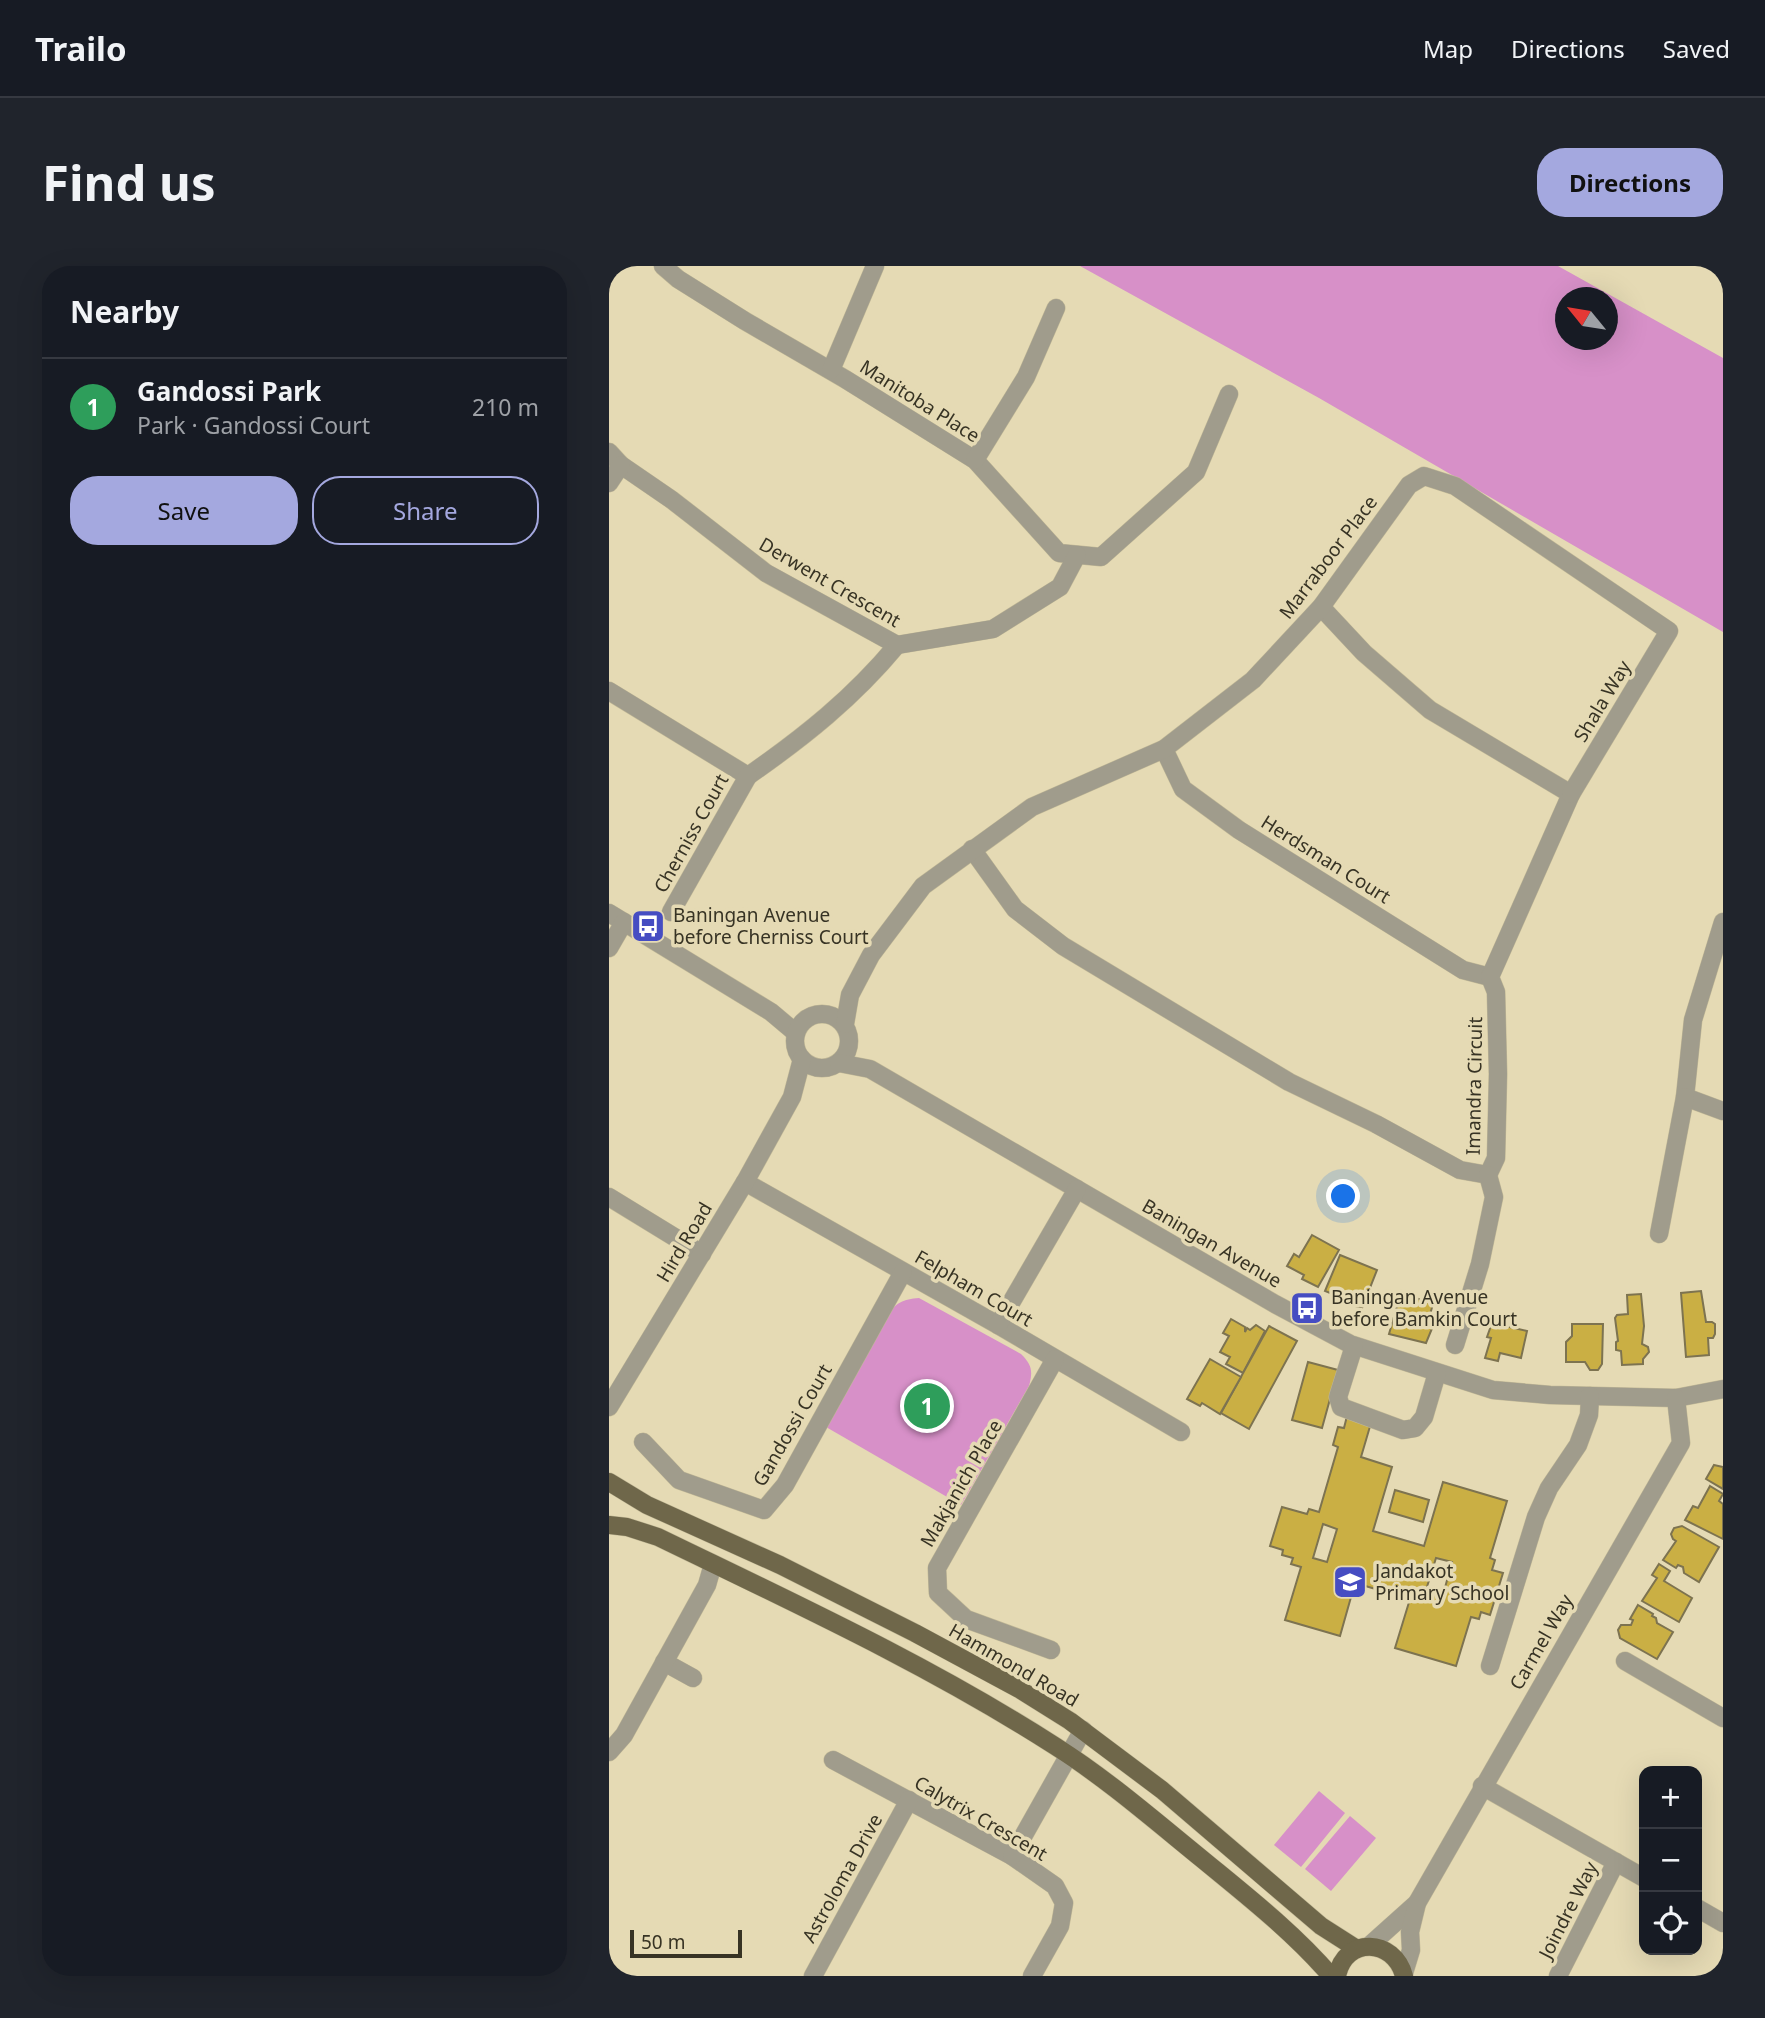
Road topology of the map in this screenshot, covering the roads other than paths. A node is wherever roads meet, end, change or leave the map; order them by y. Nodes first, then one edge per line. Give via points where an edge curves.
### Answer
1 (663, 266) edge
2 (875, 266) edge
3 (679, 272) edge
4 (1056, 308) dead end
5 (831, 370) junction
6 (1229, 394) dead end
7 (615, 459) edge
8 (975, 460) junction
9 (609, 484) edge
10 (1077, 555) junction
11 (1321, 607) junction
12 (1669, 631) joint
13 (897, 645) junction
14 (609, 691) edge
15 (1164, 749) junction
16 (748, 776) junction
17 (1571, 794) junction
18 (972, 849) junction
19 (671, 912) dead end
20 (617, 918) edge
21 (1723, 922) edge
22 (609, 948) edge
23 (1490, 977) junction
24 (850, 995) junction
25 (823, 1013) junction
26 (845, 1024) junction
27 (801, 1026) junction
28 (850, 1042) junction
29 (802, 1059) junction
30 (838, 1063) junction
31 (820, 1068) junction
32 (870, 1069) junction
33 (792, 1097) junction
34 (1685, 1097) junction
35 (1723, 1111) edge
36 (1488, 1175) junction
37 (745, 1182) junction
38 (1077, 1189) junction
39 (609, 1197) edge
40 (1658, 1234) dead end
41 (702, 1254) junction
42 (903, 1272) junction
43 (998, 1325) junction
44 (1455, 1345) dead end
45 (1355, 1346) junction
46 (1055, 1359) junction
47 (1437, 1373) junction
48 (1723, 1389) edge
49 (1590, 1396) junction
50 (1676, 1398) junction
51 (609, 1407) edge
52 (1181, 1432) dead end
53 (643, 1442) dead end
54 (609, 1482) edge
55 (609, 1525) edge
56 (713, 1564) junction
57 (1051, 1650) dead end
58 (1625, 1661) dead end
59 (664, 1662) junction
60 (1490, 1666) dead end
61 (693, 1678) dead end
62 (1723, 1718) edge
63 (1083, 1730) junction
64 (609, 1752) edge
65 (1069, 1756) junction
66 (833, 1760) dead end
67 (1482, 1786) junction
68 (909, 1800) junction
69 (1012, 1856) junction
70 (1616, 1862) junction
71 (1639, 1875) edge
72 (1417, 1903) junction
73 (1702, 1911) edge
74 (1723, 1923) edge
75 (1363, 1948) junction
76 (1404, 1975) edge
77 (813, 1976) edge
78 (1032, 1976) edge
79 (1331, 1976) edge
80 (1337, 1976) edge
81 (1558, 1976) edge

1 - 3 street, Manitoba Place
2 - 5 street
3 - 5 street, Manitoba Place
4 - 8 street via 1026,377
5 - 8 street, Manitoba Place
6 - 10 street via 1196,472 1101,557
7 - 9 street, Derwent Crescent
7 - 13 street, Derwent Crescent via 766,573
8 - 10 street, Manitoba Place via 1059,553
10 - 13 street via 1060,587 993,629
11 - 12 street, Marraboor Place via 1409,485 1424,476 1455,486
11 - 15 street, Marraboor Place via 1253,680
11 - 17 street via 1364,653 1430,710
12 - 17 street, Shala Way
13 - 16 street, Derwent Crescent via 868,680 796,743
14 - 16 street
15 - 18 street, Marraboor Place via 1032,807
15 - 23 street, Herdsman Court via 1183,789 1239,830 1463,970
16 - 19 street, Cherniss Court
17 - 23 street
18 - 24 street, Marraboor Place via 923,886 871,955
18 - 36 street, Imandra Circuit via 1015,909 1063,946 1289,1082 1460,1170
20 - 22 street
20 - 27 street
21 - 34 street via 1693,1020
23 - 36 street, Imandra Circuit via 1496,992 1499,1074 1496,1158
24 - 25 street, Marraboor Place
24 - 26 street, Marraboor Place
25 - 26 street
25 - 27 street
26 - 28 street
27 - 29 street via 797,1051
28 - 30 street
28 - 32 street, Baningan Avenue
29 - 31 street
29 - 33 street, Hird Road
30 - 31 street
30 - 32 street, Baningan Avenue
31 - 33 street, Hird Road
32 - 38 street, Baningan Avenue
33 - 37 street, Hird Road
34 - 35 street
34 - 40 street
36 - 44 street via 1494,1197 1480,1264
37 - 41 street, Hird Road
37 - 42 street, Felpham Court
38 - 43 street
38 - 45 street, Baningan Avenue
39 - 41 street
41 - 51 street, Hird Road
42 - 43 street, Felpham Court
42 - 53 street, Gandossi Court via 785,1485 764,1510 679,1480
43 - 46 street, Felpham Court
45 - 47 street, Baningan Avenue
45 - 47 street via 1338,1397 1341,1407 1403,1430 1415,1427 1424,1417
46 - 52 street, Felpham Court
46 - 57 street, Makjanich Place via 937,1569 939,1593 967,1619
47 - 49 street, Baningan Avenue via 1493,1390
48 - 50 street, Baningan Avenue
49 - 50 street, Baningan Avenue
49 - 60 street via 1579,1445 1549,1488 1536,1517
50 - 67 street, Carmel Way via 1681,1443
54 - 63 main road, Hammond Road via 647,1505 915,1633 1019,1689
55 - 56 main road via 658,1537
56 - 59 street via 707,1585
56 - 65 main road via 902,1658
58 - 62 street
59 - 61 street
59 - 64 street via 624,1735
63 - 65 street
63 - 75 main road, Hammond Road via 1162,1790 1321,1926
65 - 69 street
65 - 79 main road via 1123,1794 1255,1903
66 - 68 street, Calytrix Crescent
67 - 70 street
67 - 72 street, Carmel Way
68 - 69 street, Calytrix Crescent
68 - 77 street, Astroloma Drive
69 - 78 street, Calytrix Crescent via 1055,1886 1064,1903 1060,1926
70 - 71 street
70 - 81 street, Joindre Way
72 - 75 street, Carmel Way
72 - 76 street, Carmel Way
73 - 74 street
75 - 76 main road, Hammond Road via 1392,1954
75 - 80 main road via 1341,1962

